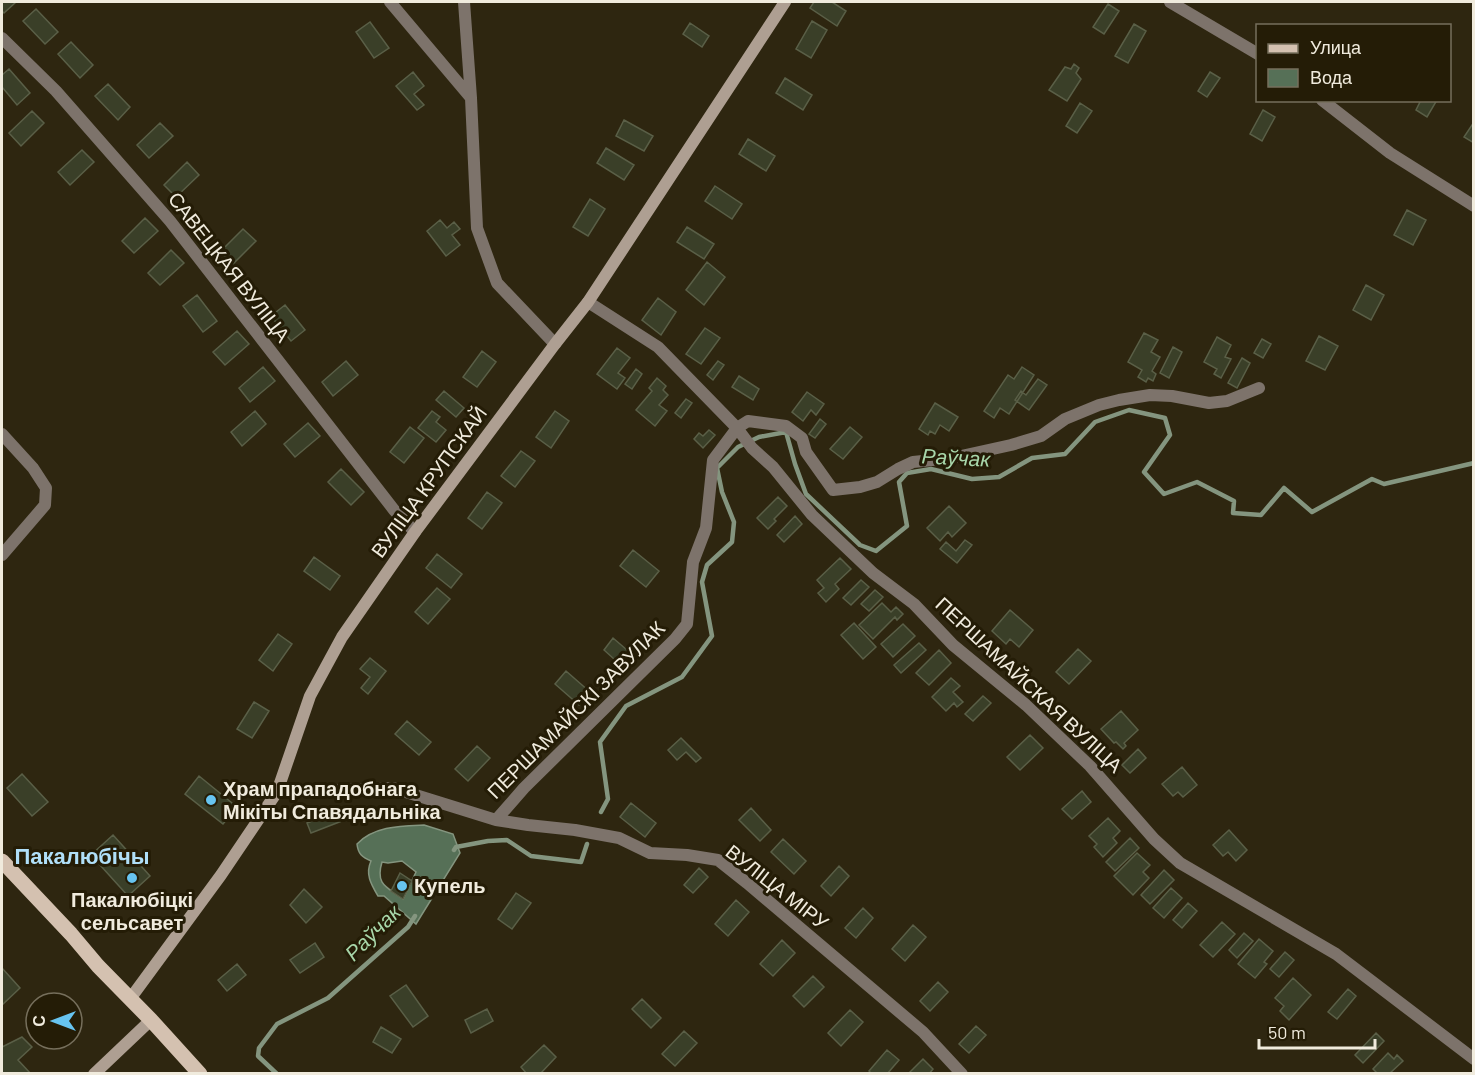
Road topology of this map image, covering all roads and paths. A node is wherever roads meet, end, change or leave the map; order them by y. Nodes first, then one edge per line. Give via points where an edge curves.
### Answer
1 (390, 2) edge
2 (464, 2) edge
3 (785, 2) edge
4 (1170, 2) edge
5 (2, 38) edge
6 (1256, 53) edge
7 (471, 98) junction
8 (1325, 102) edge
9 (1473, 206) edge
10 (588, 302) junction
11 (555, 344) junction
12 (1259, 388) dead end
13 (740, 432) junction
14 (2, 434) edge
15 (415, 532) junction
16 (2, 555) edge
17 (277, 792) junction
18 (496, 820) junction
19 (2, 861) edge
20 (130, 999) junction
21 (151, 1020) junction
22 (1473, 1059) edge
23 (94, 1074) edge
24 (200, 1074) edge
25 (962, 1074) edge

1 - 7 street
2 - 7 street
3 - 10 street, ВУЛІЦА КРУПСКАЙ
4 - 6 street
5 - 15 street, САВЕЦКАЯ ВУЛІЦА via 57,92 170,221
7 - 11 street via 477,228 497,283
8 - 9 street via 1390,153
10 - 11 street, ВУЛІЦА КРУПСКАЙ
10 - 13 street, ПЕРШАМАЙСКАЯ ВУЛІЦА via 658,347
11 - 15 street, ВУЛІЦА КРУПСКАЙ
12 - 13 street via 1209,404 1150,395 1099,405 1065,419 1041,436 952,458 913,462 877,482 848,489 832,490 806,452 802,438 786,426 748,421
13 - 18 street, ПЕРШАМАЙСКІ ЗАВУЛАК via 713,460 706,528 693,562 687,624
13 - 22 street, ПЕРШАМАЙСКАЯ ВУЛІЦА via 812,515 873,573 914,604 953,645 1026,705 1090,766 1180,863 1336,954
14 - 16 street via 33,468 45,488 45,505
15 - 17 street, ВУЛІЦА КРУПСКАЙ via 342,637 310,696
17 - 18 street, ВУЛІЦА МІРУ via 393,788
17 - 20 street, ВУЛІЦА КРУПСКАЙ
18 - 25 street, ВУЛІЦА МІРУ via 619,838 650,853 717,860 922,1032
19 - 20 main road
20 - 21 main road
21 - 23 street
21 - 24 main road

